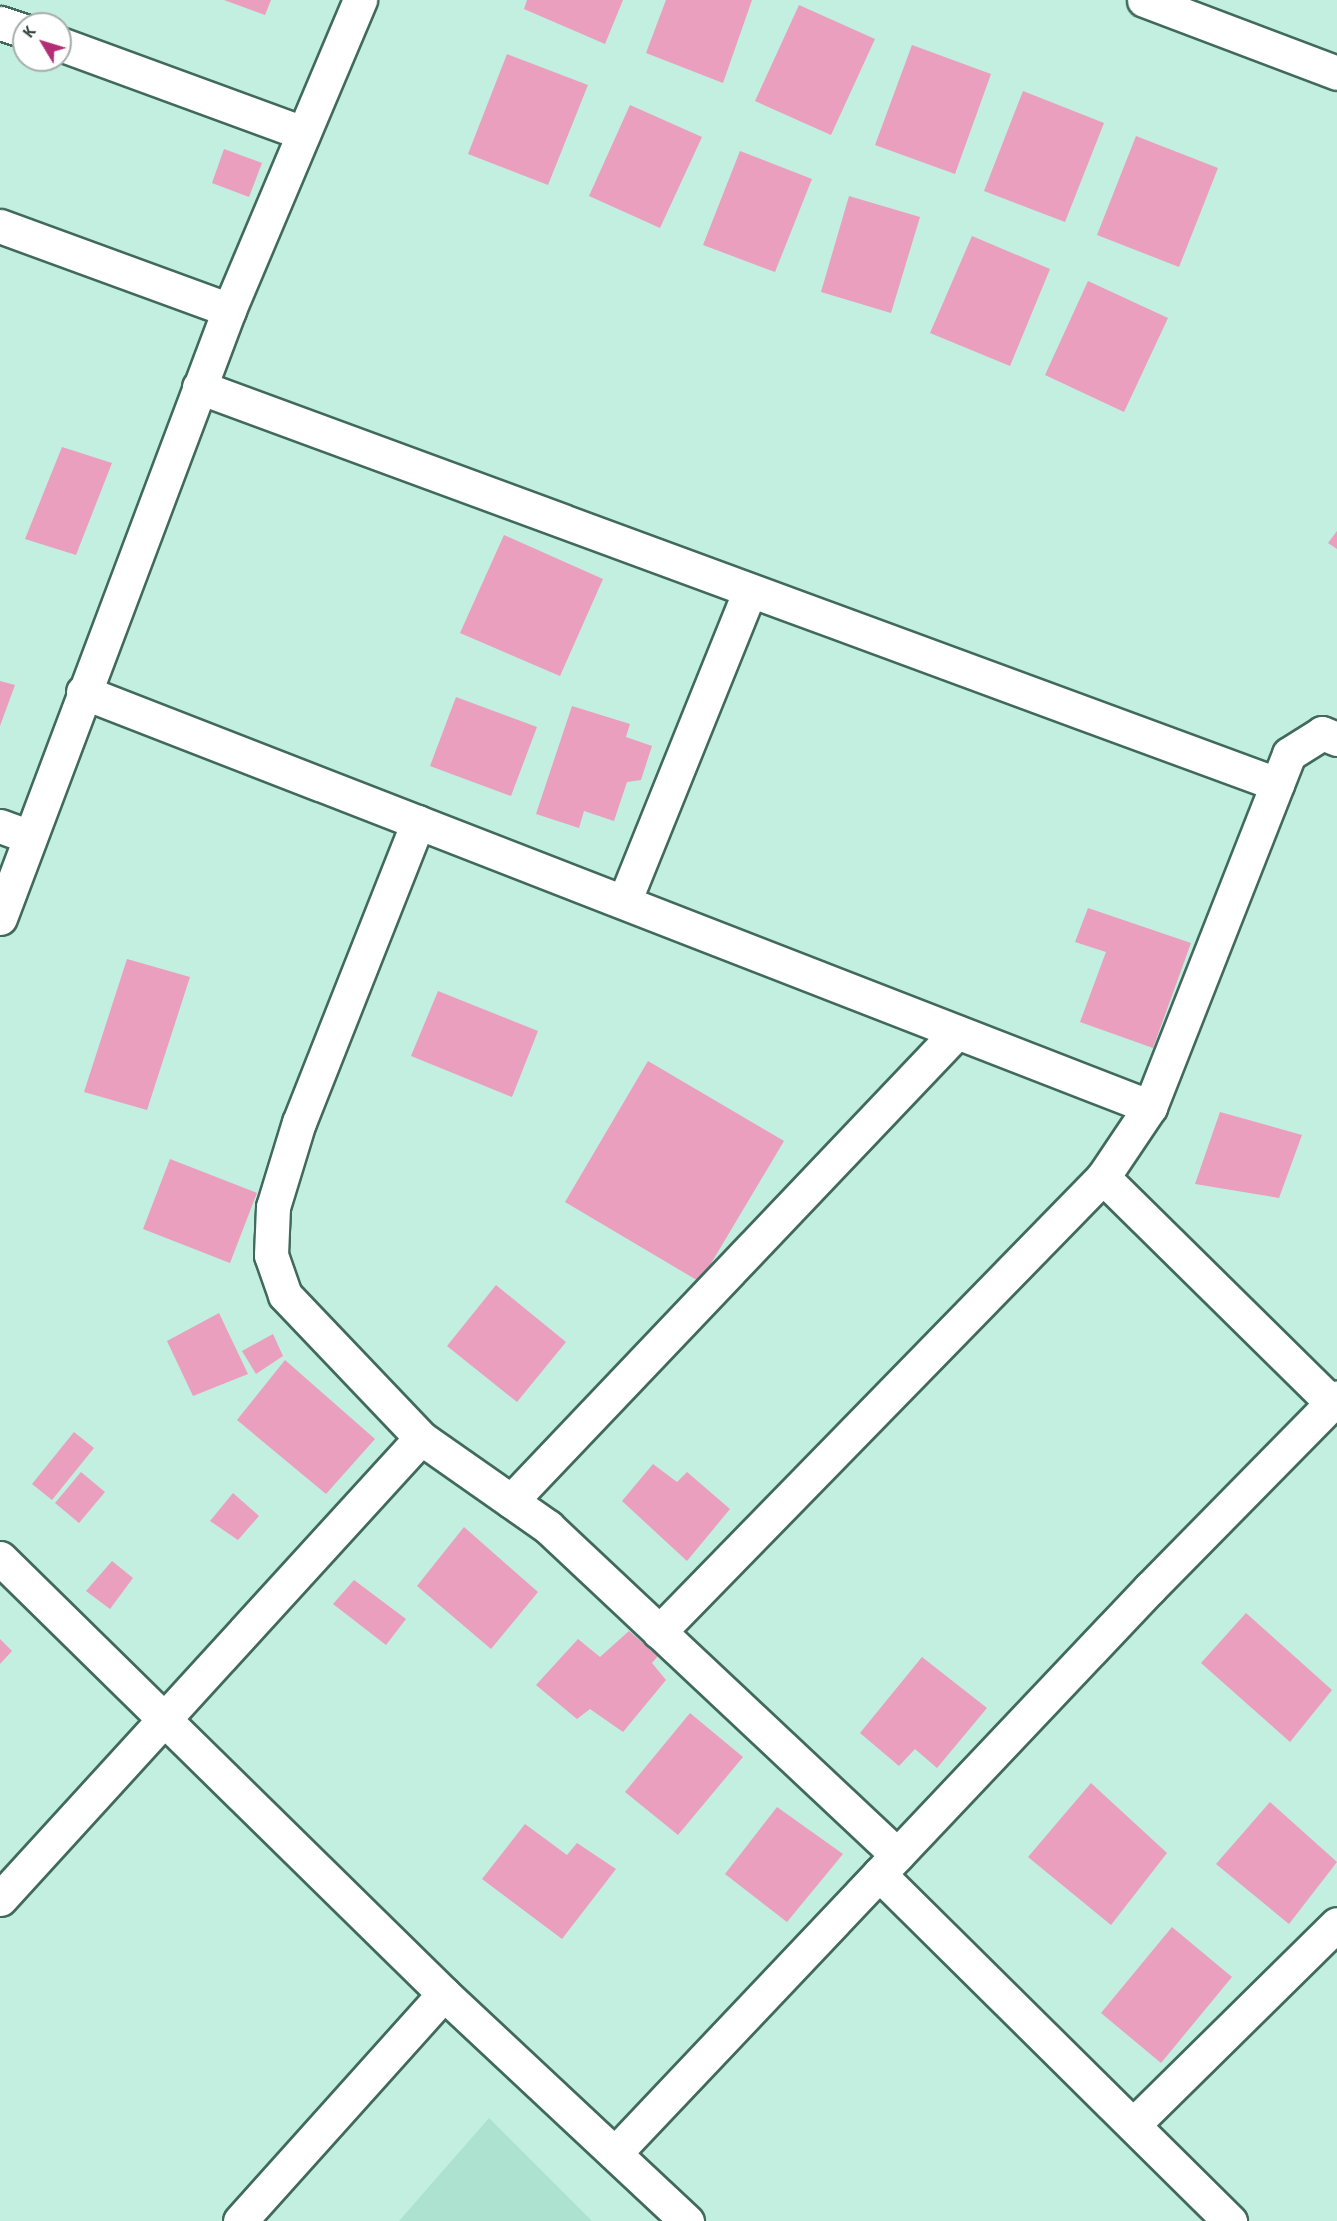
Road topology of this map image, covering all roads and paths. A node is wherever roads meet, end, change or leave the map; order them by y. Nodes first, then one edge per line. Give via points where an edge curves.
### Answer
1 (360, 0) edge
2 (1144, 0) edge
3 (72, 48) edge
4 (1337, 73) edge
5 (303, 133) junction
6 (0, 226) edge
7 (229, 310) junction
8 (199, 387) junction
9 (750, 590) junction
10 (83, 692) junction
11 (1337, 739) edge
12 (1277, 784) junction
13 (417, 822) junction
14 (0, 826) edge
15 (30, 837) junction
16 (624, 902) junction
17 (0, 918) edge
18 (957, 1032) junction
19 (1150, 1107) junction
20 (1103, 1177) junction
21 (1335, 1400) edge
22 (421, 1437) junction
23 (511, 1501) junction
24 (0, 1558) edge
25 (659, 1632) junction
26 (164, 1722) junction
27 (888, 1865) junction
28 (0, 1899) edge
29 (1337, 1924) edge
30 (444, 1994) junction
31 (1133, 2126) junction
32 (616, 2151) junction
33 (240, 2221) edge
34 (687, 2221) edge
35 (1230, 2221) edge

1 - 5 street
2 - 4 street
3 - 5 street
5 - 7 street
6 - 7 street
7 - 8 street
8 - 9 street
8 - 10 street
9 - 12 street
9 - 16 street
10 - 13 street
10 - 15 street
11 - 12 street via 1322,733 1310,737 1289,754
12 - 19 street
13 - 16 street
13 - 22 street via 298,1122 273,1207 271,1255 285,1295
14 - 15 street
15 - 17 street
16 - 18 street
18 - 19 street
18 - 23 street
19 - 20 street
20 - 21 street
20 - 25 street
21 - 27 street
22 - 23 street
22 - 26 street
23 - 25 street via 548,1527
24 - 26 street
25 - 27 street
26 - 28 street
26 - 30 street
27 - 31 street
27 - 32 street
29 - 31 street
30 - 32 street
30 - 33 street
31 - 35 street
32 - 34 street

